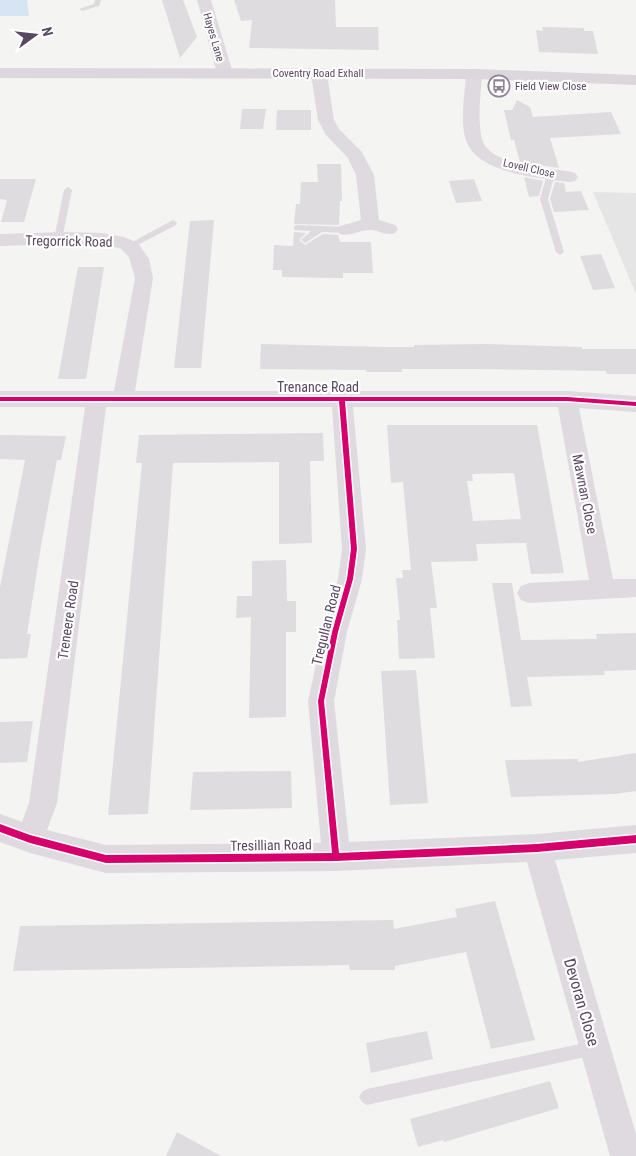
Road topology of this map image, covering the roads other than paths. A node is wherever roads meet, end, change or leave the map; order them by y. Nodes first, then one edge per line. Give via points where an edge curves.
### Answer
1 (98, 0) edge
2 (204, 0) edge
3 (82, 9) dead end
4 (0, 73) edge
5 (225, 73) junction
6 (320, 74) junction
7 (474, 74) junction
8 (636, 80) edge
9 (551, 174) junction
10 (569, 177) dead end
11 (68, 190) dead end
12 (173, 223) dead end
13 (370, 224) junction
14 (297, 228) dead end
15 (389, 229) dead end
16 (319, 230) junction
17 (346, 230) joint
18 (58, 239) junction
19 (0, 240) edge
20 (305, 240) dead end
21 (130, 246) junction
22 (560, 252) dead end
23 (123, 398) junction
24 (0, 399) edge
25 (98, 399) junction
26 (567, 399) junction
27 (342, 400) junction
28 (636, 404) edge
29 (634, 588) dead end
30 (603, 589) junction
31 (529, 592) dead end
32 (0, 828) edge
33 (636, 838) edge
34 (30, 839) junction
35 (537, 848) junction
36 (336, 857) junction
37 (595, 1048) junction
38 (368, 1097) dead end
39 (626, 1156) edge

1 - 3 lane via 97,5
2 - 5 street, Hayes Lane
4 - 5 main road, Coventry Road Exhall
5 - 6 main road, Coventry Road Exhall
6 - 7 main road, Coventry Road Exhall
6 - 13 street via 326,120 356,156 365,176
7 - 8 main road, Coventry Road Exhall
7 - 9 street, Lovell Close via 472,115 476,144 488,158
9 - 10 street, Lovell Close
9 - 22 lane via 544,199
11 - 18 lane
12 - 21 lane
13 - 15 street
13 - 17 street
14 - 16 lane
16 - 17 lane
16 - 20 lane
18 - 19 street, Tregorrick Road
18 - 21 street, Tregorrick Road via 99,238
21 - 23 street, Tregorrick Road via 138,254 144,278
23 - 25 street, Trenance Road
23 - 27 street, Trenance Road
24 - 25 street, Trenance Road
25 - 34 street, Treneere Road via 43,803
26 - 27 street, Trenance Road
26 - 28 street, Trenance Road
26 - 30 street, Mawnan Close
27 - 36 street, Tregullan Road via 354,549 321,701
29 - 30 street
30 - 31 street
32 - 34 street, Tresillian Road
33 - 35 street, Tresillian Road
34 - 36 street, Tresillian Road via 106,859
35 - 36 street, Tresillian Road
35 - 37 street, Devoran Close
37 - 38 lane
37 - 39 street, Devoran Close

